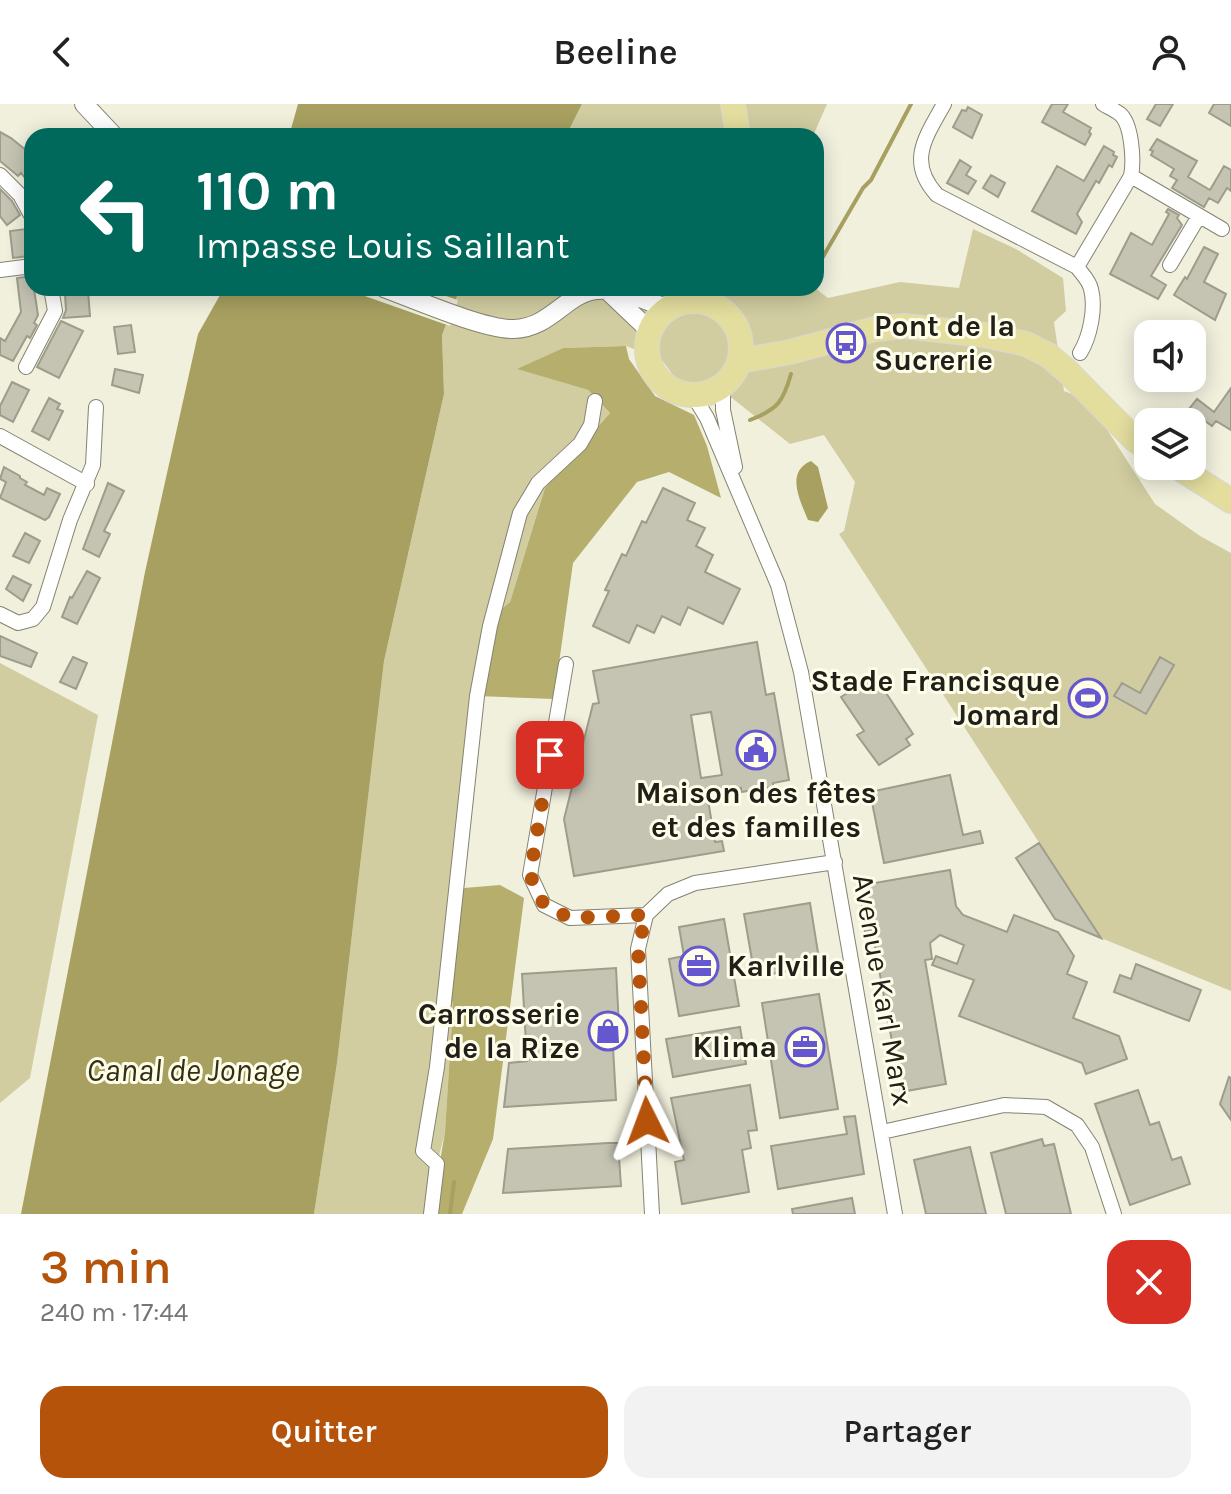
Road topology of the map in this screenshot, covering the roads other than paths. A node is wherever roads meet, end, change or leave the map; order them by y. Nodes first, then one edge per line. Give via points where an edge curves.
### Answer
1 (84, 104) edge
2 (733, 104) edge
3 (750, 104) edge
4 (944, 104) edge
5 (1103, 104) edge
6 (106, 128) edge
7 (737, 128) edge
8 (753, 128) edge
9 (0, 175) edge
10 (1131, 176) junction
11 (24, 202) edge
12 (1199, 216) junction
13 (1222, 229) dead end
14 (1170, 265) dead end
15 (24, 267) edge
16 (1077, 267) junction
17 (0, 270) edge
18 (52, 296) edge
19 (407, 296) edge
20 (579, 296) edge
21 (613, 296) edge
22 (634, 296) edge
23 (696, 296) edge
24 (705, 296) edge
25 (725, 299) edge
26 (669, 309) junction
27 (650, 331) junction
28 (1080, 353) dead end
29 (739, 361) junction
30 (26, 367) dead end
31 (723, 385) junction
32 (693, 395) junction
33 (595, 401) dead end
34 (96, 407) dead end
35 (0, 436) edge
36 (1134, 439) edge
37 (1198, 480) edge
38 (87, 484) junction
39 (742, 498) junction
40 (1231, 501) edge
41 (0, 614) edge
42 (566, 664) dead end
43 (835, 862) junction
44 (646, 915) junction
45 (882, 1132) junction
46 (431, 1214) edge
47 (652, 1214) edge
48 (895, 1214) edge
49 (1114, 1214) edge

1 - 6 street
2 - 7 main road
3 - 8 main road
4 - 16 street via 925,138 920,163 925,182 937,195
5 - 10 street via 1126,122 1134,162
9 - 11 street
10 - 12 street
10 - 16 street
12 - 13 street
12 - 14 street
15 - 17 street
16 - 28 street via 1092,292 1090,326
18 - 30 street via 55,311
19 - 20 street via 513,329 558,313
21 - 27 street
22 - 26 street
23 - 26 main road
24 - 25 main road
25 - 29 main road via 739,336
26 - 27 main road
27 - 32 main road via 648,358 655,375 676,391
29 - 31 main road
29 - 36 main road via 904,326 998,338 1048,355
31 - 32 main road
31 - 39 street, Avenue Karl Marx via 723,410
32 - 39 street, Avenue Karl Marx
33 - 46 street via 591,425 580,444 538,483 520,513 490,626 477,696 437,1067 423,1151 437,1164
34 - 38 street
35 - 38 street
37 - 40 main road
38 - 41 street via 43,607 33,619 18,623
39 - 43 street, Avenue Karl Marx via 778,585 801,672
42 - 44 street via 530,875 544,905 570,918
43 - 44 street via 695,883 668,894
43 - 45 street, Avenue Karl Marx
44 - 47 street via 638,949
45 - 48 street, Avenue Karl Marx
45 - 49 street via 1004,1105 1046,1107 1077,1125 1092,1147

